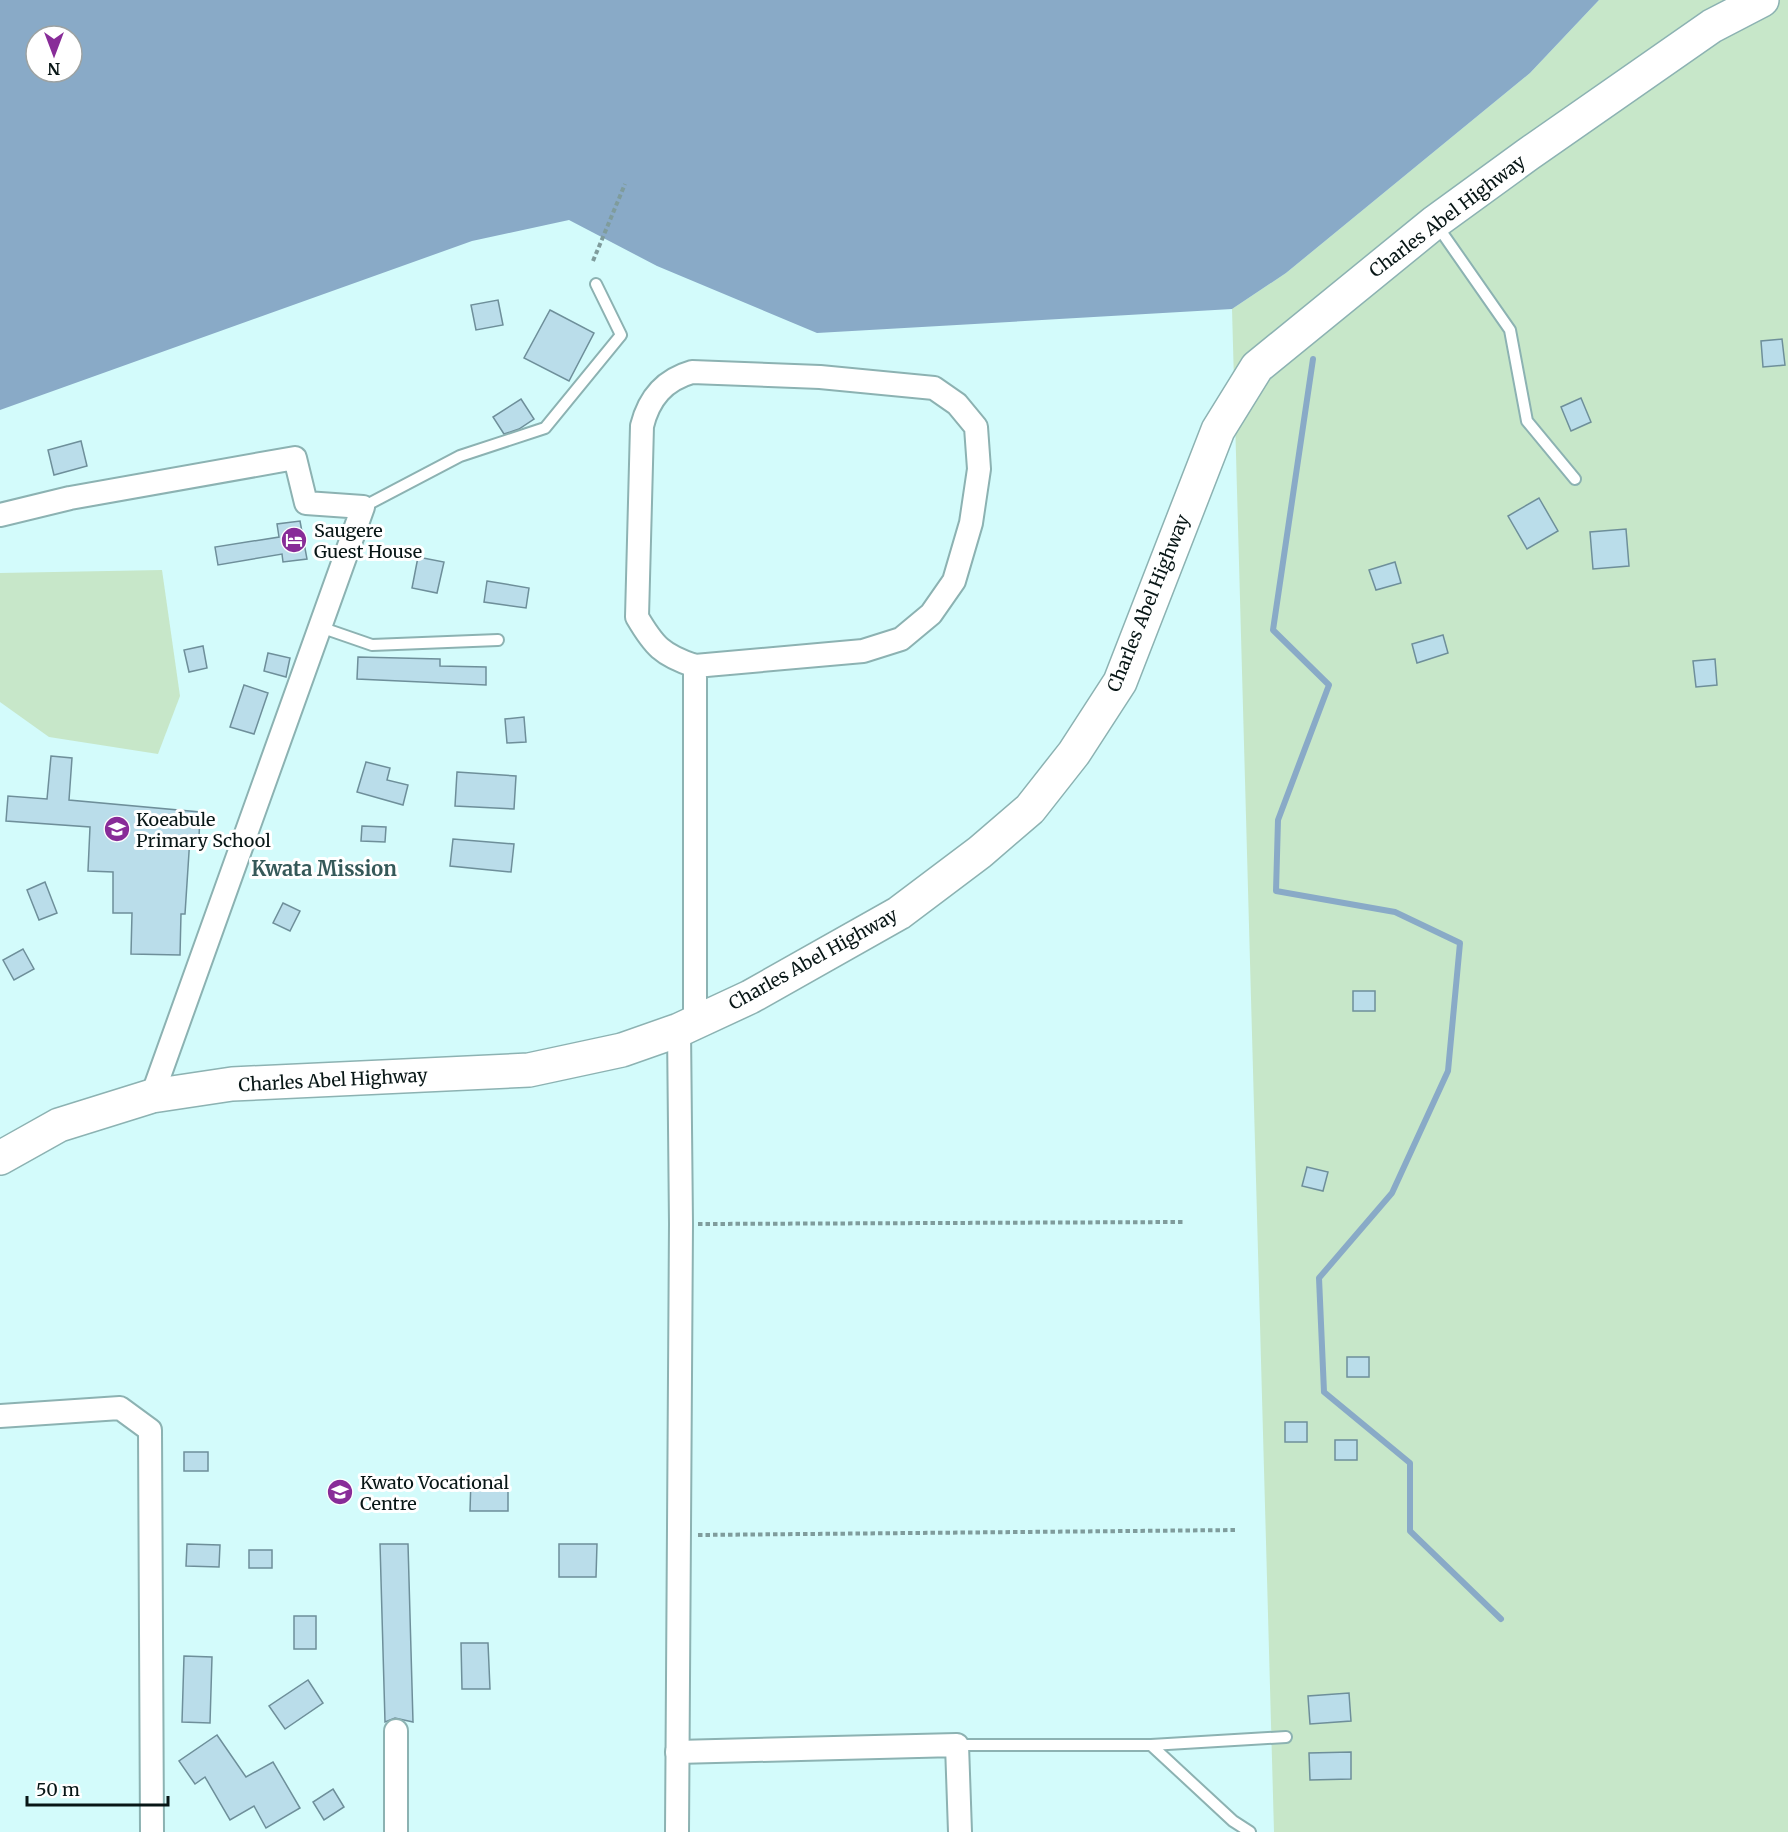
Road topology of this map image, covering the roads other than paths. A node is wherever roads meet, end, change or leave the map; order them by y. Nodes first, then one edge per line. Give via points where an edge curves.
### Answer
1 (1762, 0) edge
2 (1435, 222) junction
3 (596, 284) dead end
4 (1575, 479) dead end
5 (363, 507) junction
6 (0, 515) edge
7 (320, 627) junction
8 (498, 640) dead end
9 (695, 666) junction
10 (687, 1026) junction
11 (152, 1096) junction
12 (0, 1158) edge
13 (0, 1416) edge
14 (396, 1731) dead end
15 (1286, 1737) dead end
16 (957, 1745) junction
17 (1151, 1745) junction
18 (677, 1752) junction
19 (152, 1832) edge
20 (396, 1832) edge
21 (677, 1832) edge
22 (960, 1832) edge
23 (1250, 1832) edge

1 - 2 main road, Charles Abel Highway via 1713,26
2 - 4 lane via 1510,330 1527,421
2 - 10 main road, Charles Abel Highway via 1257,368 1218,430 1120,682 1074,753 1030,809 899,913 750,997
3 - 5 lane via 621,335 544,428 460,456
5 - 6 street via 306,503 296,458 70,498
5 - 7 street
7 - 8 lane via 372,645
7 - 11 street
9 - 9 street via 863,651 901,639 931,614 954,581 971,524 979,469 976,427 957,404 934,388 820,377 692,372 677,376 656,393 646,407 642,426 637,617 652,643 671,658
9 - 10 street
10 - 11 main road, Charles Abel Highway via 622,1050 529,1070 232,1084
10 - 18 street via 681,1224
11 - 12 main road, Charles Abel Highway via 59,1125
13 - 19 street via 120,1408 150,1430
14 - 20 street
15 - 17 lane
16 - 17 lane
16 - 18 street
16 - 22 street
17 - 23 lane
18 - 21 street

